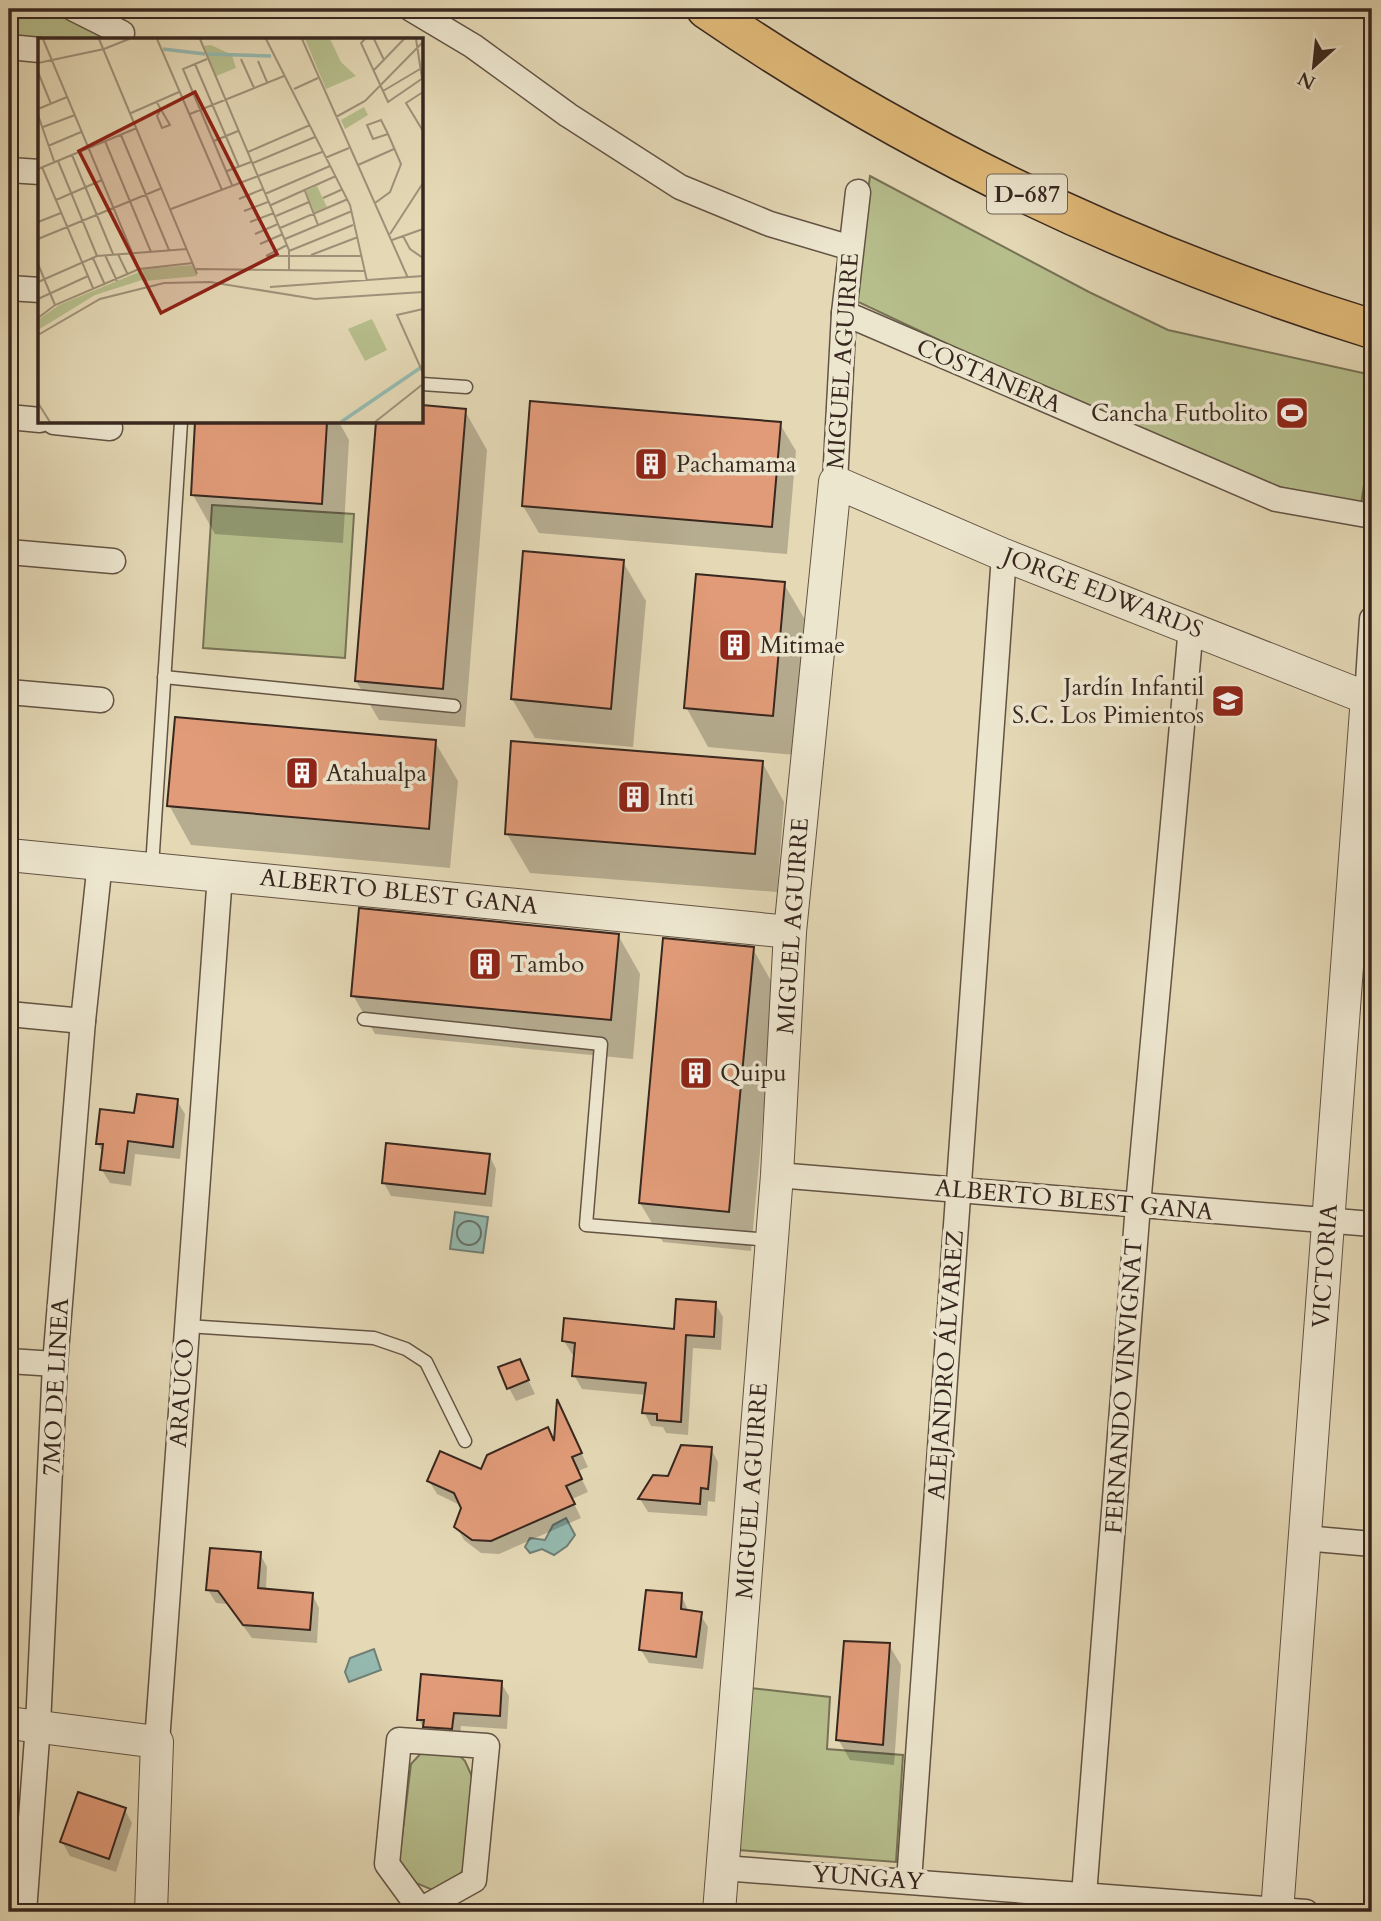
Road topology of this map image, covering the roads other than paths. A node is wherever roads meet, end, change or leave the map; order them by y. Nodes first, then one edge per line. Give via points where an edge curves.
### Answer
1 (74, 9) edge
2 (411, 9) edge
3 (706, 9) edge
4 (121, 36) edge
5 (9, 47) edge
6 (38, 50) edge
7 (9, 170) edge
8 (38, 172) edge
9 (858, 192) dead end
10 (851, 248) junction
11 (9, 288) edge
12 (38, 290) edge
13 (844, 313) junction
14 (1372, 329) edge
15 (424, 384) edge
16 (466, 387) dead end
17 (9, 417) edge
18 (38, 420) edge
19 (73, 424) edge
20 (181, 424) edge
21 (110, 428) dead end
22 (835, 482) junction
23 (1372, 516) edge
24 (9, 552) edge
25 (1003, 555) junction
26 (113, 561) dead end
27 (1372, 620) edge
28 (1191, 627) junction
29 (164, 677) junction
30 (9, 692) edge
31 (1369, 698) edge
32 (101, 700) dead end
33 (454, 706) dead end
34 (9, 855) edge
35 (100, 862) junction
36 (152, 867) junction
37 (220, 874) junction
38 (790, 932) junction
39 (9, 1014) edge
40 (364, 1020) dead end
41 (83, 1021) junction
42 (776, 1175) junction
43 (959, 1190) junction
44 (1138, 1205) junction
45 (1328, 1220) junction
46 (1372, 1224) edge
47 (771, 1240) junction
48 (187, 1326) junction
49 (9, 1360) edge
50 (55, 1364) junction
51 (465, 1441) dead end
52 (1304, 1538) junction
53 (1372, 1544) edge
54 (24, 1724) edge
55 (157, 1742) junction
56 (723, 1868) junction
57 (909, 1881) junction
58 (1084, 1895) junction
59 (422, 1910) edge
60 (24, 1912) edge
61 (151, 1912) edge
62 (719, 1912) edge
63 (1286, 1912) edge

1 - 4 street
2 - 10 street via 680,187 769,224
3 - 14 highway, D-687 via 836,93 987,175 1201,269
5 - 6 street
7 - 8 street
9 - 10 street, MIGUEL AGUIRRE
10 - 13 street, MIGUEL AGUIRRE
11 - 12 street
13 - 22 street, MIGUEL AGUIRRE
13 - 23 street, COSTANERA via 1276,499
15 - 16 lane
17 - 18 street
19 - 21 street
20 - 29 lane
22 - 25 street, JORGE EDWARDS
22 - 38 street, MIGUEL AGUIRRE
24 - 26 street
25 - 28 street, JORGE EDWARDS
25 - 43 street, ALEJANDRO ÁLVAREZ
27 - 31 street, VICTORIA
28 - 31 street, JORGE EDWARDS
28 - 44 street, FERNANDO VINVIGNAT
29 - 33 lane
29 - 36 lane
30 - 32 street
31 - 45 street, VICTORIA
34 - 35 street, ALBERTO BLEST GANA
35 - 36 street, ALBERTO BLEST GANA
35 - 41 street, 7MO DE LINEA
36 - 37 street, ALBERTO BLEST GANA
37 - 38 street, ALBERTO BLEST GANA
37 - 48 street, ARAUCO
38 - 42 street, MIGUEL AGUIRRE
39 - 41 street
40 - 47 lane via 601,1044 586,1225
41 - 50 street, 7MO DE LINEA
42 - 43 street, ALBERTO BLEST GANA
42 - 47 street, MIGUEL AGUIRRE
43 - 44 street, ALBERTO BLEST GANA
43 - 57 street, ALEJANDRO ÁLVAREZ
44 - 45 street, ALBERTO BLEST GANA
44 - 58 street, FERNANDO VINVIGNAT
45 - 46 street, ALBERTO BLEST GANA
45 - 52 street, VICTORIA
47 - 56 street, MIGUEL AGUIRRE
48 - 51 lane via 374,1338 406,1349 425,1363
48 - 55 street, ARAUCO
49 - 50 street
50 - 54 street, 7MO DE LINEA
52 - 53 street
52 - 63 street, VICTORIA
54 - 55 street
54 - 60 street, 7MO DE LINEA
55 - 61 street, ARAUCO
56 - 57 street, YUNGAY
56 - 62 street, MIGUEL AGUIRRE
57 - 58 street, YUNGAY
58 - 63 street, YUNGAY
59 - 59 street via 387,1864 399,1740 486,1746 474,1880

